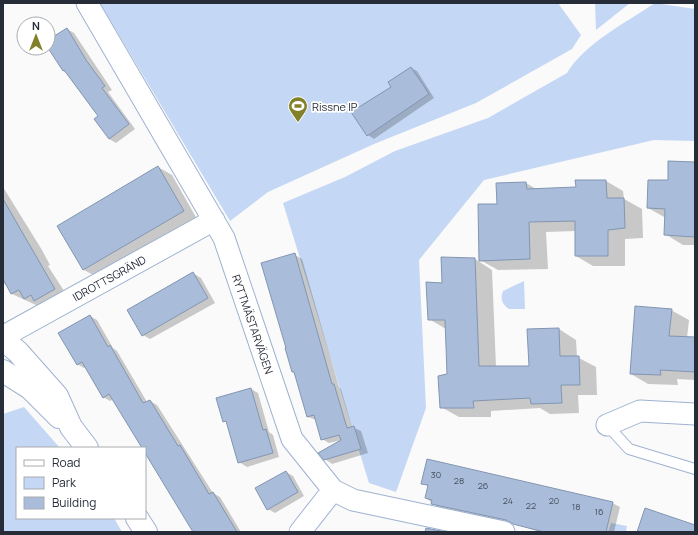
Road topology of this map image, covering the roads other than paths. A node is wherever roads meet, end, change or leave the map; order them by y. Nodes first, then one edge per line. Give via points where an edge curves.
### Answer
1 (87, 3) edge
2 (214, 220) junction
3 (4, 342) edge
4 (3, 371) edge
5 (695, 414) edge
6 (607, 425) joint
7 (71, 427) junction
8 (86, 447) edge
9 (695, 469) edge
10 (333, 490) junction
11 (138, 519) edge
12 (146, 532) edge
13 (300, 532) edge
14 (504, 532) edge

1 - 2 street, RYTTMÄSTARVÄGEN
2 - 3 street, IDROTTSGRÄND
2 - 10 street, RYTTMÄSTARVÄGEN via 224,238 292,439
3 - 7 street via 18,352 57,396
4 - 7 street via 30,388 46,406
5 - 6 street via 640,411
6 - 9 lane via 629,449
7 - 8 street
10 - 13 street
10 - 14 street, RYTTMÄSTARVÄGEN via 353,500
11 - 12 street

